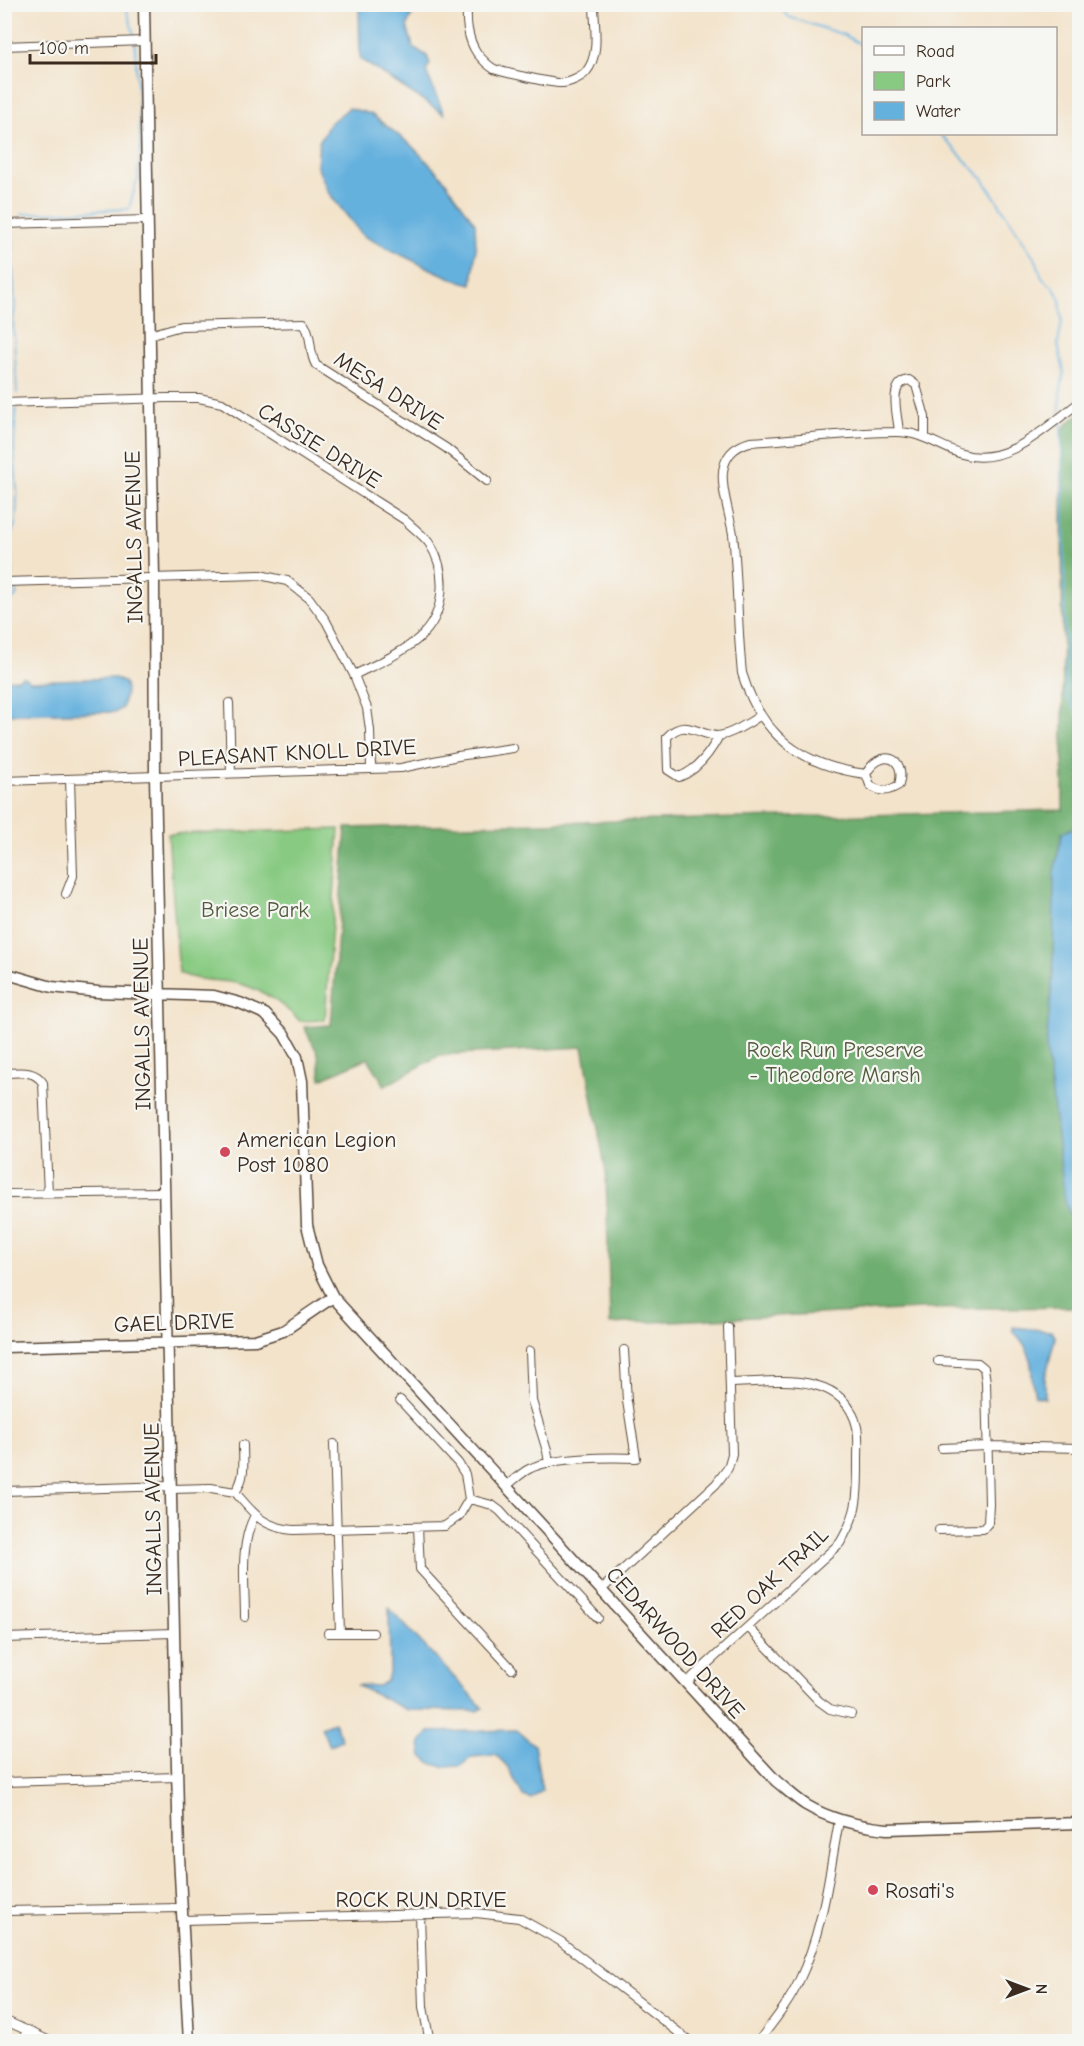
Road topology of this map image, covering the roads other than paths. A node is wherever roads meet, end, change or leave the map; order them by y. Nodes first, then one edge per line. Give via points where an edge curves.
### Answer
1 (144, 4) edge
2 (468, 4) edge
3 (594, 4) edge
4 (144, 41) junction
5 (4, 45) edge
6 (147, 220) junction
7 (4, 225) edge
8 (149, 335) junction
9 (151, 398) junction
10 (1080, 402) edge
11 (4, 403) edge
12 (899, 432) junction
13 (924, 437) junction
14 (487, 481) dead end
15 (154, 578) junction
16 (4, 582) edge
17 (354, 675) junction
18 (229, 703) dead end
19 (761, 715) junction
20 (719, 736) junction
21 (513, 748) dead end
22 (371, 769) junction
23 (231, 773) junction
24 (866, 774) junction
25 (154, 777) junction
26 (70, 779) junction
27 (4, 781) edge
28 (66, 894) dead end
29 (4, 973) edge
30 (160, 993) junction
31 (4, 1073) edge
32 (164, 1192) junction
33 (48, 1193) junction
34 (4, 1194) edge
35 (333, 1297) junction
36 (728, 1327) dead end
37 (168, 1342) junction
38 (4, 1347) edge
39 (624, 1350) dead end
40 (530, 1351) dead end
41 (938, 1361) dead end
42 (730, 1383) junction
43 (400, 1400) dead end
44 (334, 1444) dead end
45 (243, 1445) dead end
46 (987, 1446) junction
47 (942, 1448) dead end
48 (1080, 1448) edge
49 (549, 1463) junction
50 (506, 1486) junction
51 (171, 1487) junction
52 (4, 1491) edge
53 (235, 1492) junction
54 (469, 1499) junction
55 (255, 1515) junction
56 (418, 1527) junction
57 (337, 1529) junction
58 (939, 1530) dead end
59 (601, 1590) junction
60 (245, 1617) dead end
61 (598, 1618) dead end
62 (748, 1627) junction
63 (174, 1634) junction
64 (328, 1634) dead end
65 (340, 1634) junction
66 (373, 1634) dead end
67 (4, 1638) edge
68 (512, 1669) dead end
69 (686, 1683) junction
70 (851, 1714) dead end
71 (178, 1777) junction
72 (4, 1782) edge
73 (839, 1821) junction
74 (1080, 1823) edge
75 (182, 1908) junction
76 (4, 1911) edge
77 (420, 1914) junction
78 (182, 1920) junction
79 (4, 2020) edge
80 (28, 2030) junction
81 (23, 2042) edge
82 (52, 2042) edge
83 (189, 2042) edge
84 (430, 2042) edge
85 (691, 2042) edge
86 (758, 2042) edge

1 - 4 street, INGALLS AVENUE
2 - 3 street via 466,16 477,53 493,68 562,83 586,73 593,59
4 - 5 street
4 - 6 street, INGALLS AVENUE
6 - 7 street
6 - 8 street, INGALLS AVENUE
8 - 9 street, INGALLS AVENUE
8 - 14 street, MESA DRIVE via 181,326 304,323 316,365 446,448
9 - 11 street, CASSIE DRIVE
9 - 15 street, INGALLS AVENUE
9 - 17 street, CASSIE DRIVE via 199,398 222,404 405,520 428,543 440,567 442,588 432,621 404,649
10 - 13 street via 1023,444 1001,454 962,454
12 - 13 street
12 - 13 street via 895,391 900,383 909,380 916,385 924,417
12 - 19 street via 750,442 730,453 724,465 742,673 748,694
15 - 16 street
15 - 17 street via 260,575 287,581 309,598 326,621
15 - 25 street, INGALLS AVENUE
17 - 22 street via 369,719
18 - 23 street
19 - 20 street
19 - 24 street via 797,753 823,765
20 - 20 street via 682,727 675,729 668,737 668,770 679,777 688,774 710,753
21 - 22 street, PLEASANT KNOLL DRIVE via 401,768
22 - 23 street, PLEASANT KNOLL DRIVE
23 - 25 street, PLEASANT KNOLL DRIVE
24 - 24 street via 870,785 888,792 899,785 902,774 898,763 888,758 872,764
25 - 26 street, PLEASANT KNOLL DRIVE
25 - 30 street, INGALLS AVENUE
26 - 27 street, PLEASANT KNOLL DRIVE
26 - 28 street via 73,876
29 - 30 street, CEDARWOOD DRIVE via 51,987
30 - 32 street, INGALLS AVENUE
30 - 35 street, CEDARWOOD DRIVE via 214,996 240,1003 265,1014 284,1034 297,1057 302,1081 307,1225 317,1265
31 - 33 street via 29,1073 44,1083
32 - 33 street
32 - 37 street, INGALLS AVENUE
33 - 34 street
35 - 37 street, GAEL DRIVE via 283,1331 255,1340
35 - 50 street, CEDARWOOD DRIVE
36 - 42 street
37 - 38 street, GAEL DRIVE
37 - 51 street, INGALLS AVENUE
39 - 49 street via 636,1458 600,1456
40 - 49 street via 532,1401
41 - 46 street via 978,1363 984,1368
42 - 59 street via 732,1454 728,1468 716,1484
42 - 62 street, RED OAK TRAIL via 806,1382 821,1386 845,1403 857,1427 858,1497 849,1528 840,1543
43 - 54 street via 458,1463 465,1474
44 - 57 street
45 - 53 street via 244,1475
46 - 47 street
46 - 48 street
46 - 58 street via 988,1523 983,1529
49 - 50 street via 527,1470
50 - 59 street, CEDARWOOD DRIVE
51 - 52 street
51 - 53 street
51 - 63 street, INGALLS AVENUE
53 - 55 street
54 - 56 street via 459,1516 445,1526
54 - 61 street via 500,1510
55 - 57 street via 278,1528
55 - 60 street via 245,1542
56 - 57 street
56 - 68 street via 420,1569
57 - 65 street
59 - 69 street, CEDARWOOD DRIVE
62 - 69 street, RED OAK TRAIL
62 - 70 street via 819,1701 830,1709
63 - 67 street
63 - 71 street, INGALLS AVENUE
64 - 65 street
65 - 66 street
69 - 73 street, CEDARWOOD DRIVE via 776,1781 806,1805
71 - 72 street
71 - 75 street, INGALLS AVENUE
73 - 74 street, CEDARWOOD DRIVE via 887,1829
73 - 86 street via 809,1958 786,2004
75 - 76 street
75 - 78 street, INGALLS AVENUE
77 - 78 street, ROCK RUN DRIVE
77 - 84 street via 423,2007
77 - 85 street, ROCK RUN DRIVE via 476,1913 519,1918 560,1941
78 - 83 street, INGALLS AVENUE
79 - 80 street
80 - 81 street
80 - 82 street

